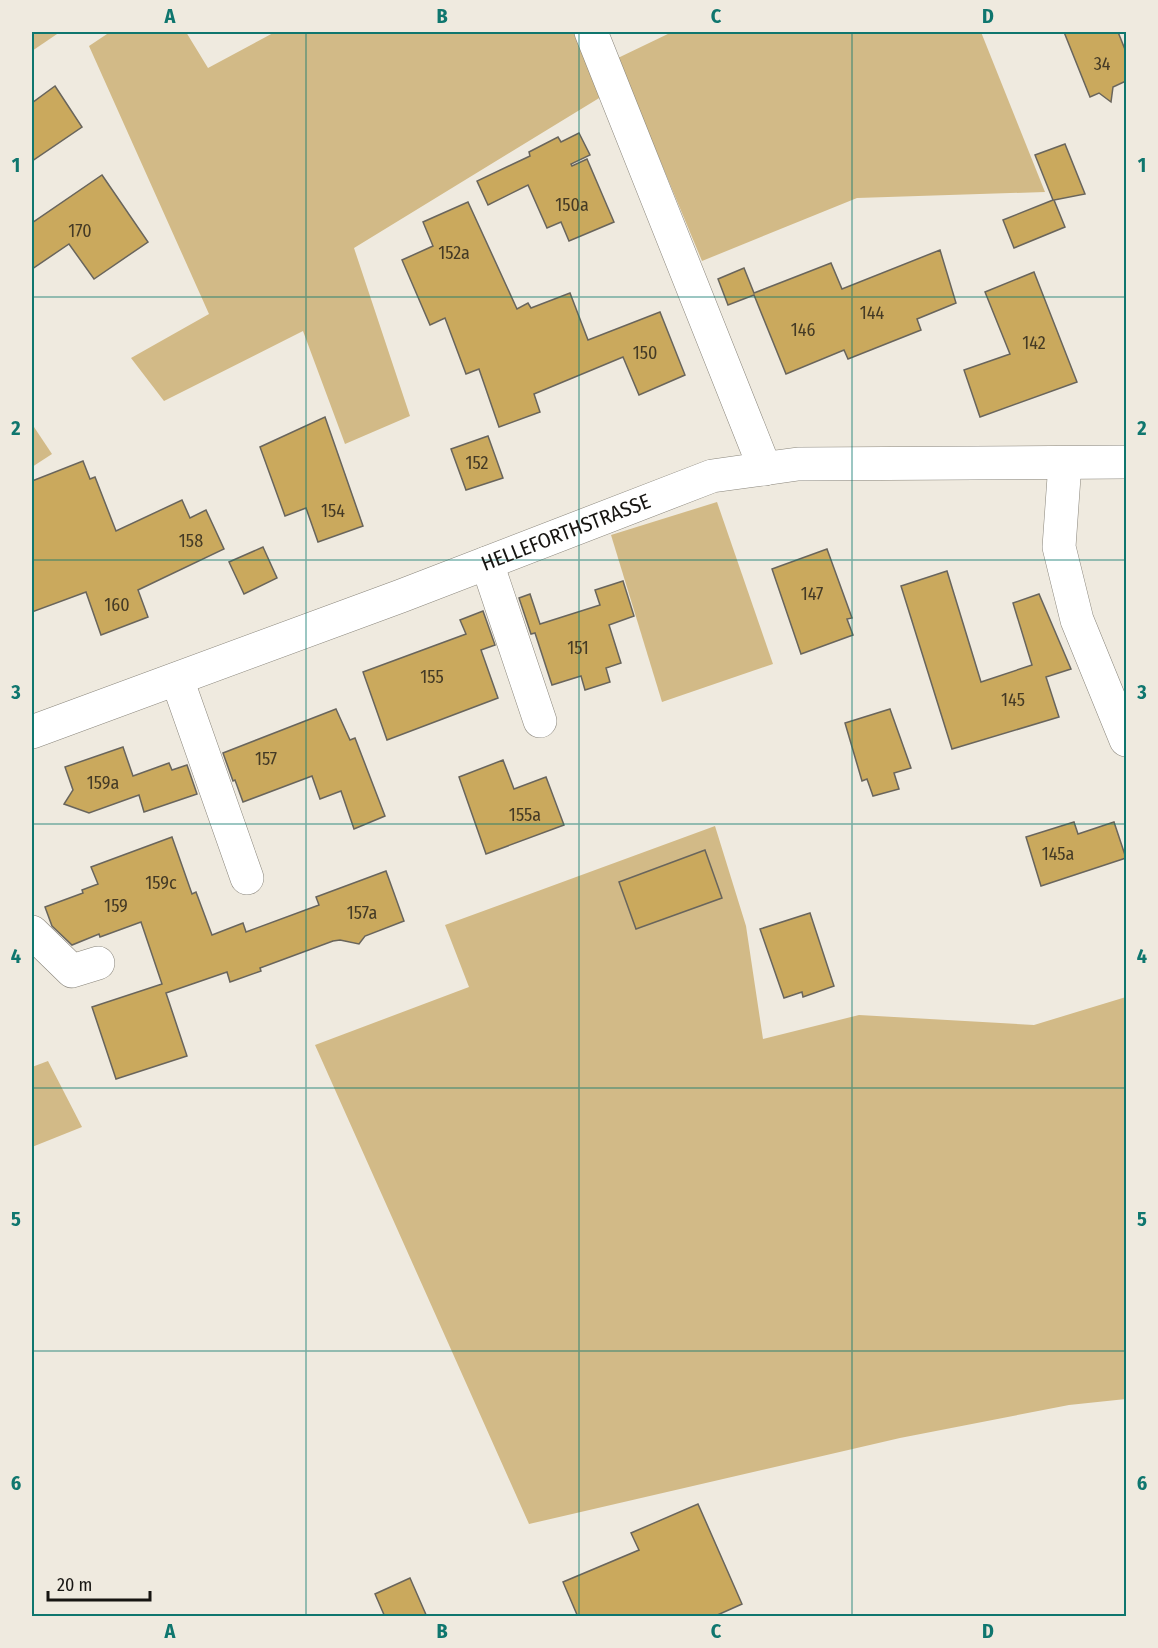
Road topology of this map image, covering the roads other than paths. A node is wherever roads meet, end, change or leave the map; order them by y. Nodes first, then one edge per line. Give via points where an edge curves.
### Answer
1 (591, 32) edge
2 (1126, 462) edge
3 (1065, 464) junction
4 (765, 469) junction
5 (487, 563) junction
6 (177, 679) junction
7 (540, 721) dead end
8 (32, 732) edge
9 (1126, 740) edge
10 (247, 878) dead end
11 (32, 932) edge
12 (98, 963) dead end

1 - 4 street
2 - 3 street, HELLEFORTHSTRASSE
3 - 4 street, HELLEFORTHSTRASSE via 798,464
3 - 9 street via 1059,547 1077,620
4 - 5 street, HELLEFORTHSTRASSE via 712,477
5 - 6 street, HELLEFORTHSTRASSE
5 - 7 street
6 - 8 street, HELLEFORTHSTRASSE
6 - 10 street
11 - 12 street via 72,971

